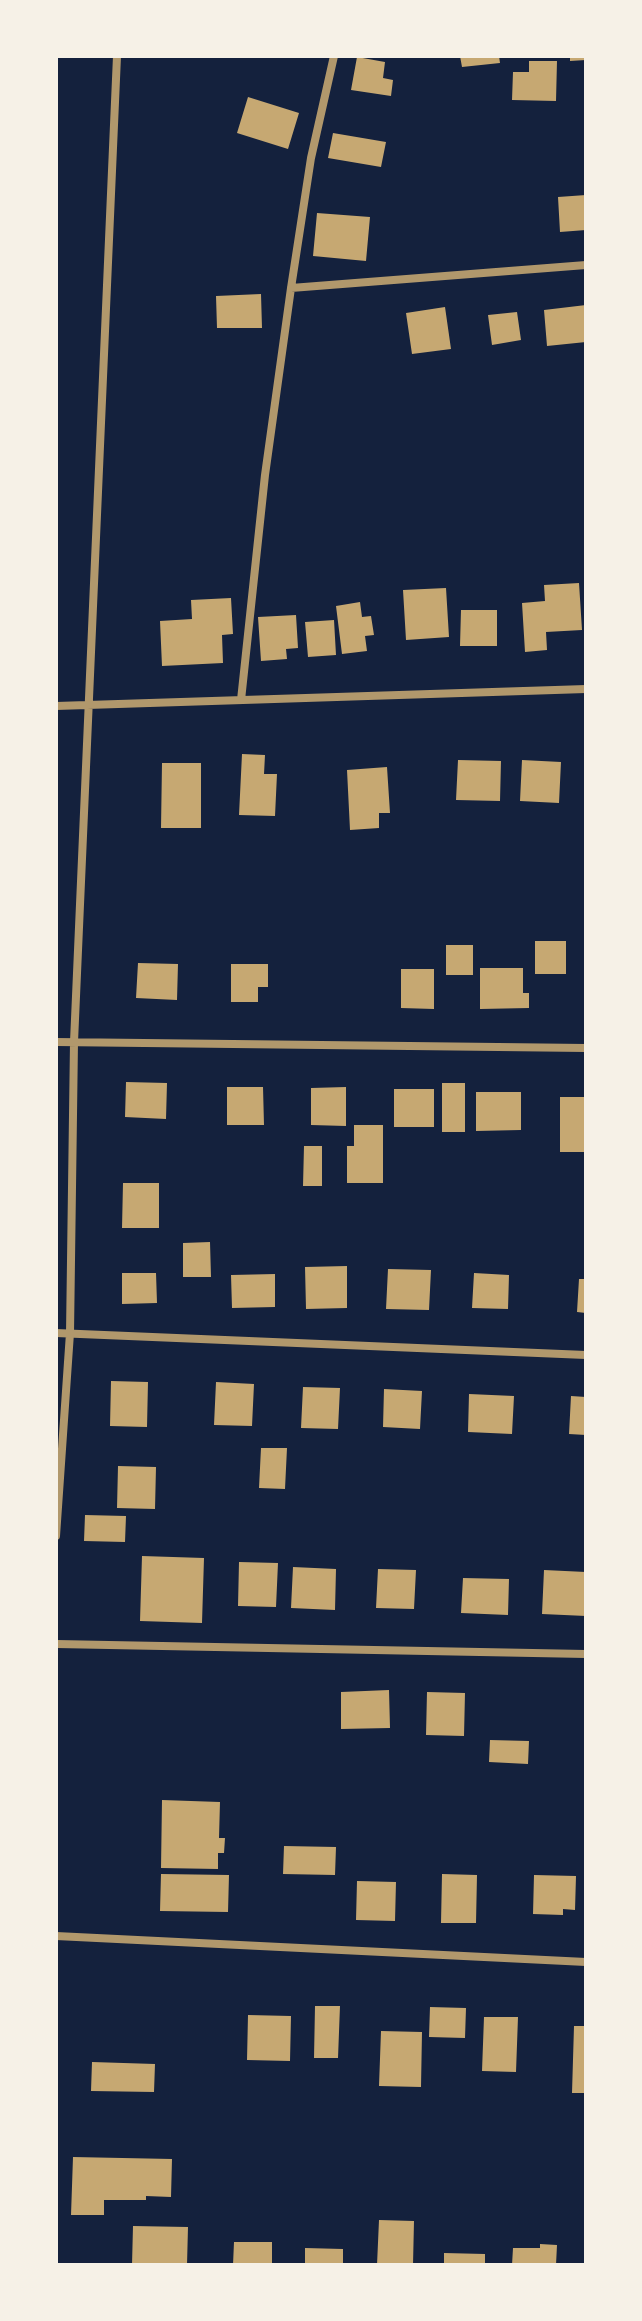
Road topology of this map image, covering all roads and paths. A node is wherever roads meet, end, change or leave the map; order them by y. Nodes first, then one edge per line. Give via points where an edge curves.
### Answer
1 (117, 56) edge
2 (334, 56) edge
3 (586, 265) edge
4 (291, 288) junction
5 (586, 689) edge
6 (241, 700) junction
7 (88, 705) junction
8 (56, 706) edge
9 (56, 1042) edge
10 (74, 1042) junction
11 (586, 1048) edge
12 (56, 1333) edge
13 (70, 1333) junction
14 (586, 1355) edge
15 (56, 1536) edge
16 (56, 1644) edge
17 (586, 1654) edge
18 (56, 1936) edge
19 (586, 1962) edge

1 - 7 street
2 - 4 street via 311,158
3 - 4 street
4 - 6 street
5 - 6 street
6 - 7 street
7 - 8 street
7 - 10 street
9 - 10 street
10 - 11 street
10 - 13 street
12 - 13 street
13 - 14 street
13 - 15 street
16 - 17 street
18 - 19 street

